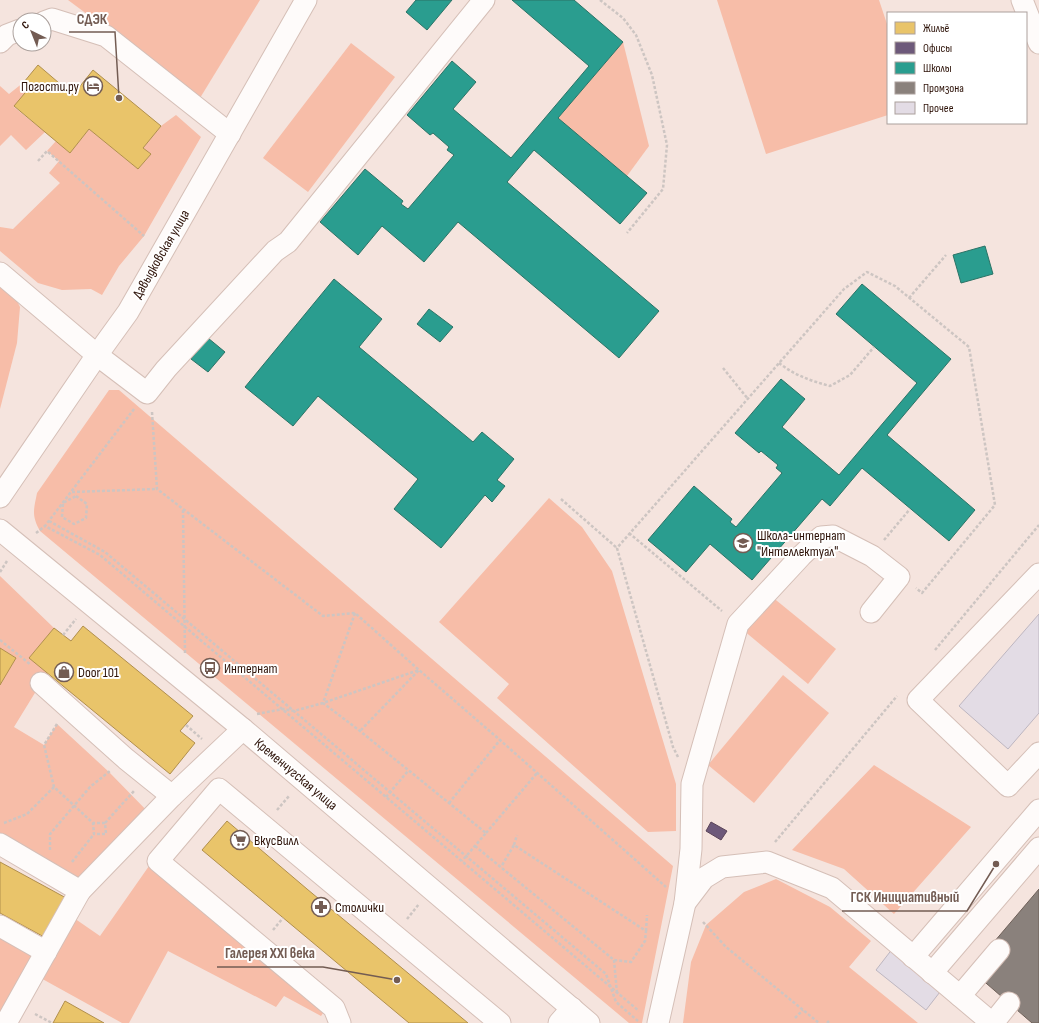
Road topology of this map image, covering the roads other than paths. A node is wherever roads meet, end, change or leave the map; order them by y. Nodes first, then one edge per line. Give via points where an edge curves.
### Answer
1 (306, 0) edge
2 (484, 0) edge
3 (1022, 0) edge
4 (1027, 12) edge
5 (1027, 13) edge
6 (52, 19) edge
7 (12, 33) edge
8 (0, 42) edge
9 (1039, 43) edge
10 (230, 134) junction
11 (0, 273) edge
12 (97, 355) junction
13 (0, 497) edge
14 (0, 530) edge
15 (1039, 574) edge
16 (871, 612) dead end
17 (41, 683) road end
18 (250, 722) junction
19 (1039, 753) edge
20 (172, 796) junction
21 (1039, 810) edge
22 (0, 844) edge
23 (1039, 848) edge
24 (80, 891) junction
25 (684, 903) junction
26 (0, 926) edge
27 (999, 950) dead end
28 (46, 952) junction
29 (914, 957) junction
30 (932, 973) junction
31 (960, 996) junction
32 (1009, 1004) dead end
33 (566, 1016) edge
34 (649, 1018) edge
35 (6, 1023) edge
36 (340, 1023) edge
37 (500, 1023) edge
38 (589, 1023) edge
39 (992, 1023) edge

1 - 10 street, Давыдковская улица
2 - 12 street via 288,242 275,251 147,393
3 - 4 street
5 - 9 street
6 - 10 street via 106,36
7 - 8 street
10 - 12 street, Давыдковская улица via 128,312
11 - 12 street
12 - 13 street, Давыдковская улица
14 - 18 street, Кременчугская улица
15 - 19 street via 918,700 1008,786
16 - 25 street via 899,577 872,556 833,536 821,536 738,624 692,784 691,849
17 - 20 street
18 - 20 street
18 - 33 street, Кременчугская улица
20 - 24 street
21 - 29 street
22 - 24 street
23 - 30 street
24 - 28 street
25 - 29 street via 704,878 722,867 767,862 832,888
25 - 34 street
26 - 28 street
27 - 31 street
28 - 35 street
29 - 30 street
30 - 31 street
31 - 39 street
32 - 39 street
33 - 38 street, Кременчугская улица
36 - 37 street via 334,1008 158,861 219,789

